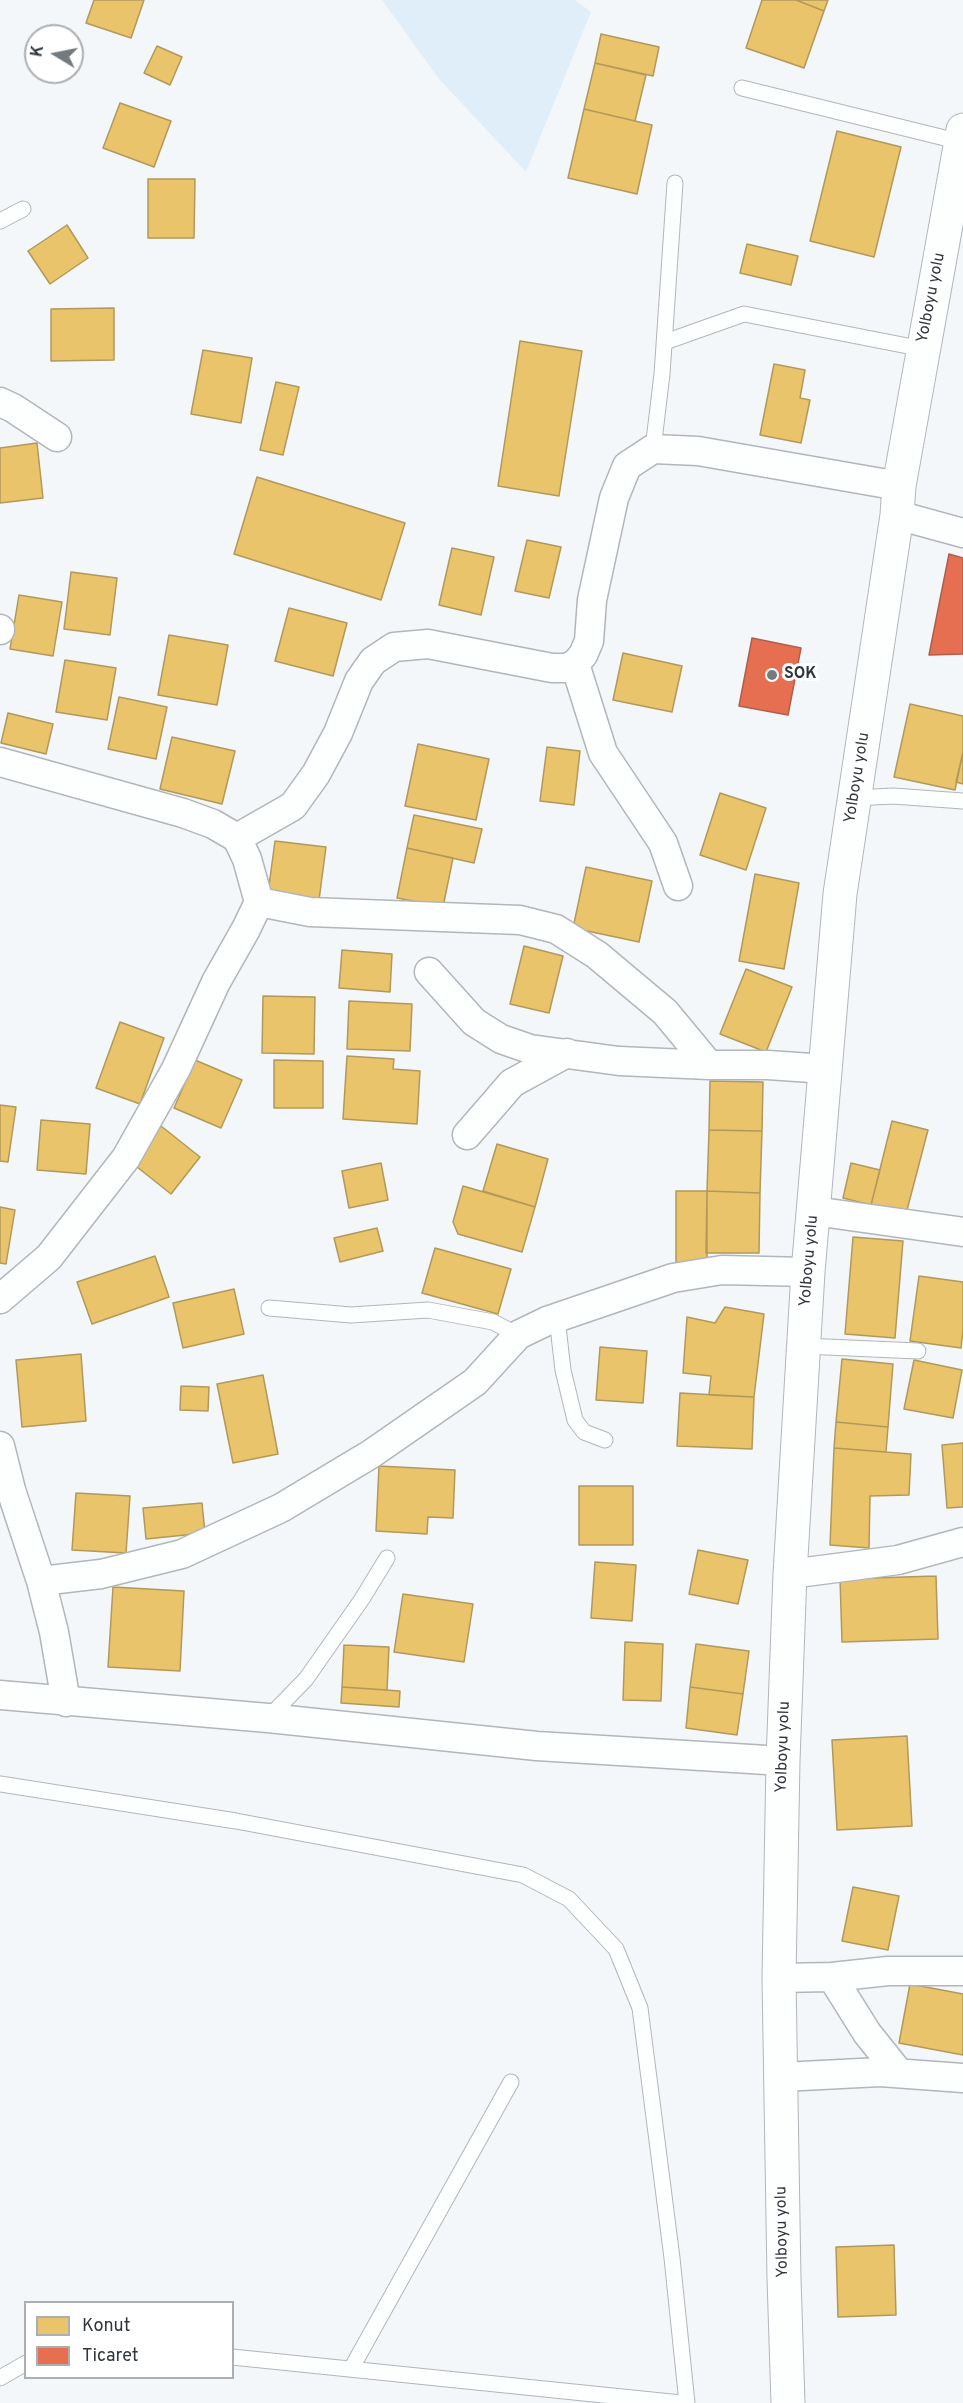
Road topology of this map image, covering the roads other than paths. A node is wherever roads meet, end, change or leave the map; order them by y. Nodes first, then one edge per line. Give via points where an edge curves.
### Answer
1 (742, 88) dead end
2 (962, 136) edge
3 (675, 183) dead end
4 (958, 192) edge
5 (23, 208) dead end
6 (0, 221) edge
7 (665, 342) junction
8 (923, 349) junction
9 (0, 402) edge
10 (57, 437) dead end
11 (653, 449) junction
12 (898, 501) junction
13 (963, 533) edge
14 (575, 664) junction
15 (0, 762) edge
16 (855, 798) junction
17 (963, 801) edge
18 (237, 838) junction
19 (678, 886) dead end
20 (259, 902) junction
21 (429, 972) dead end
22 (567, 1053) junction
23 (709, 1065) junction
24 (826, 1069) junction
25 (467, 1135) dead end
26 (814, 1211) junction
27 (963, 1232) edge
28 (808, 1272) junction
29 (0, 1299) edge
30 (269, 1308) dead end
31 (557, 1318) junction
32 (518, 1335) junction
33 (804, 1346) junction
34 (918, 1351) dead end
35 (605, 1440) dead end
36 (0, 1446) edge
37 (963, 1542) edge
38 (387, 1558) dead end
39 (790, 1574) junction
40 (41, 1581) junction
41 (0, 1695) edge
42 (66, 1702) junction
43 (268, 1718) junction
44 (783, 1761) junction
45 (0, 1784) edge
46 (963, 1971) edge
47 (832, 1977) junction
48 (779, 1978) junction
49 (899, 2073) junction
50 (782, 2077) junction
51 (963, 2078) edge
52 (511, 2082) dead end
53 (234, 2357) edge
54 (24, 2364) edge
55 (351, 2369) junction
56 (0, 2378) edge
57 (681, 2403) edge
58 (687, 2403) edge
59 (788, 2403) edge

1 - 2 lane
2 - 4 main road, Yolboyu yolu
3 - 7 lane
4 - 8 main road, Yolboyu yolu
5 - 6 lane
7 - 8 lane via 744,314
7 - 11 lane
8 - 12 main road, Yolboyu yolu
9 - 10 street
11 - 12 street via 698,451
11 - 14 street via 627,466 614,498 592,600 589,641
12 - 13 street
12 - 16 main road, Yolboyu yolu
14 - 18 street via 552,668 428,644 393,647 373,661 359,681 338,733 293,806
14 - 19 street via 603,753 663,843
15 - 18 street via 183,813
16 - 17 lane via 893,796
16 - 24 main road, Yolboyu yolu via 840,894
18 - 20 street
20 - 23 street via 310,912 520,920 556,929 597,955 665,1012
20 - 29 street via 216,982 176,1070 126,1158 49,1257
21 - 22 street via 474,1022 501,1039 530,1049
22 - 23 street via 619,1061
22 - 25 street via 512,1083
23 - 24 street
24 - 26 main road, Yolboyu yolu
26 - 27 street
26 - 28 main road, Yolboyu yolu
28 - 31 street via 722,1269 673,1278
28 - 33 main road, Yolboyu yolu
30 - 32 lane via 351,1315 428,1310 493,1322
31 - 32 street
31 - 35 lane via 563,1370 575,1420 584,1432
32 - 40 street via 475,1382 371,1454 281,1508 182,1554 101,1574
33 - 34 lane
33 - 39 main road, Yolboyu yolu
36 - 40 street
37 - 39 street via 898,1560
38 - 43 lane via 306,1679
39 - 44 main road, Yolboyu yolu
40 - 42 street
41 - 42 street
42 - 43 street
43 - 44 street via 537,1746
44 - 48 main road, Yolboyu yolu
45 - 58 lane via 236,1821 523,1875 569,1899 616,1949 640,2008
46 - 47 street via 888,1971
47 - 48 street
47 - 49 street via 867,2033
48 - 50 main road, Yolboyu yolu
49 - 50 street
49 - 51 street
50 - 59 main road, Yolboyu yolu
52 - 55 lane
53 - 55 lane
54 - 56 lane
55 - 57 lane

